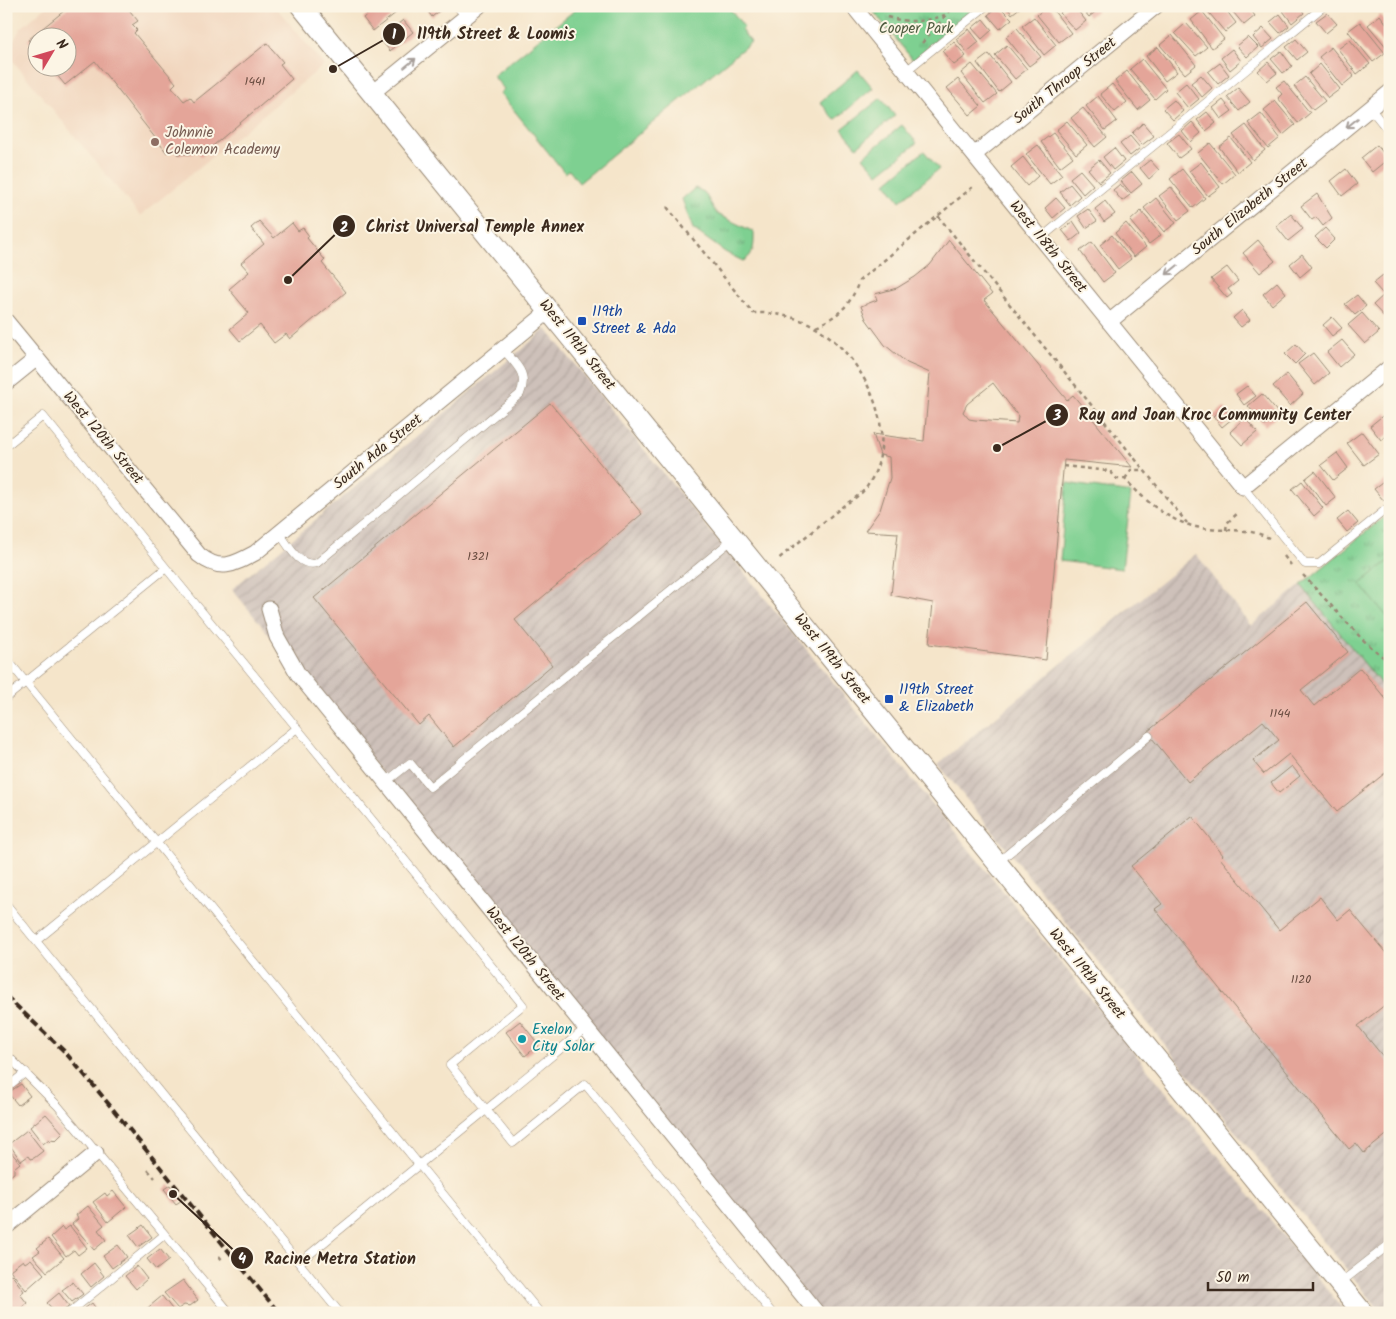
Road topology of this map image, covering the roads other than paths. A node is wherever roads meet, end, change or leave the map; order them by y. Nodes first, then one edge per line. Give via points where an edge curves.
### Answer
1 (302, 6) edge
2 (479, 6) edge
3 (853, 6) edge
4 (986, 6) edge
5 (1156, 6) edge
6 (1324, 6) edge
7 (461, 12) edge
8 (906, 71) junction
9 (1390, 92) edge
10 (372, 94) junction
11 (1370, 108) junction
12 (1390, 133) edge
13 (974, 155) junction
14 (1041, 238) junction
15 (549, 311) junction
16 (6, 321) edge
17 (1109, 322) junction
18 (503, 349) junction
19 (37, 358) junction
20 (1390, 367) edge
21 (6, 383) edge
22 (6, 446) edge
23 (1243, 487) junction
24 (1390, 506) edge
25 (279, 533) junction
26 (734, 538) junction
27 (199, 554) joint
28 (166, 568) junction
29 (269, 609) dead end
30 (6, 658) edge
31 (26, 682) junction
32 (6, 698) edge
33 (297, 728) junction
34 (1149, 736) dead end
35 (386, 782) junction
36 (157, 843) junction
37 (997, 863) junction
38 (6, 904) edge
39 (36, 941) junction
40 (586, 1028) junction
41 (6, 1054) edge
42 (26, 1072) junction
43 (6, 1088) edge
44 (486, 1110) junction
45 (96, 1153) junction
46 (419, 1164) junction
47 (6, 1227) edge
48 (164, 1234) junction
49 (1390, 1244) edge
50 (299, 1263) junction
51 (1339, 1284) junction
52 (69, 1313) edge
53 (230, 1313) edge
54 (340, 1313) edge
55 (540, 1313) edge
56 (772, 1313) edge
57 (817, 1313) edge
58 (1363, 1313) edge

1 - 10 street, West 119th Street
2 - 7 street
3 - 8 street, West 118th Street
4 - 8 lane
5 - 13 street, South Throop Street
6 - 14 lane
10 -> 7 street
8 - 13 street, West 118th Street
9 - 11 street, South Elizabeth Street
10 - 15 street, West 119th Street
11 - 12 lane
11 -> 17 street, South Elizabeth Street
13 - 14 street, West 118th Street
14 - 17 street, West 118th Street
15 - 18 street, South Ada Street
15 - 26 street, West 119th Street
16 - 19 street, West 120th Street
17 - 23 street, West 118th Street
18 - 25 street, South Ada Street
18 - 25 lane via 522,372 524,380 520,394 317,563 302,562
19 - 21 street
19 - 27 street, West 120th Street
20 - 23 street
22 - 28 lane via 43,416
23 - 24 lane via 1305,564 1319,564
25 - 27 street, South Ada Street via 255,553 230,564 219,566 209,563
26 - 35 lane via 430,787 410,763
26 - 37 street, West 119th Street
28 - 31 lane
28 - 33 lane
29 - 35 street, West 120th Street via 276,638 298,674
30 - 31 lane
31 - 32 lane
31 - 36 lane
33 - 36 lane
33 - 44 lane via 523,1005 450,1065
34 - 37 lane
35 - 40 street, West 120th Street
36 - 39 lane
36 - 46 lane
37 - 51 street, West 119th Street
38 - 39 lane
39 - 50 lane
40 - 44 lane
40 - 57 street, West 120th Street
41 - 42 lane
42 - 43 lane
42 - 45 lane
44 - 46 lane
44 - 56 lane via 513,1143 586,1084
45 - 47 street
45 - 48 lane
46 - 50 lane
46 - 55 lane
48 - 52 lane
48 - 53 lane
49 - 51 lane
50 - 54 lane
51 - 58 street, West 119th Street

